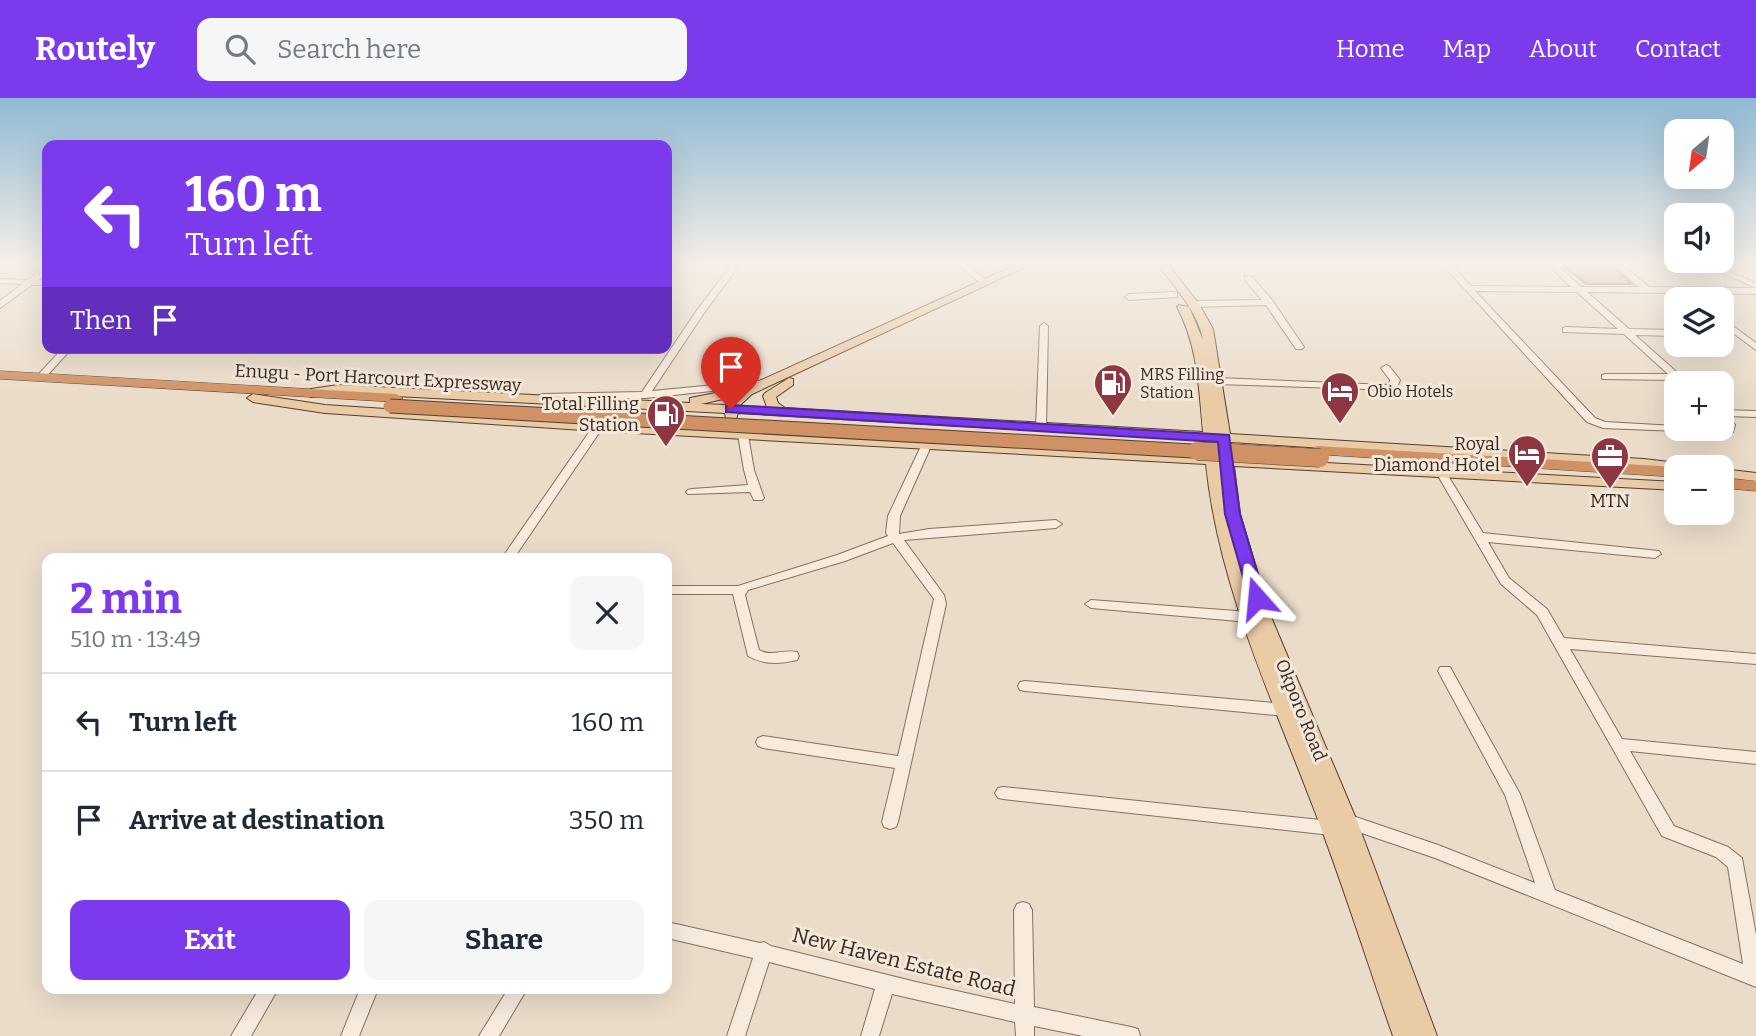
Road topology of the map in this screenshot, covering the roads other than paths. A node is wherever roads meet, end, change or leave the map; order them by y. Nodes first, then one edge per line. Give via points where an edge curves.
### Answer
1 (704, 307) edge
2 (934, 307) edge
3 (952, 307) edge
4 (1180, 307) edge
5 (1195, 307) edge
6 (1272, 307) edge
7 (1486, 307) edge
8 (1601, 307) edge
9 (1044, 326) dead end
10 (1566, 330) dead end
11 (1734, 330) edge
12 (1629, 332) junction
13 (1664, 332) edge
14 (1300, 347) dead end
15 (1756, 347) edge
16 (62, 354) edge
17 (1386, 369) dead end
18 (1670, 371) edge
19 (0, 375) edge
20 (40, 377) junction
21 (1605, 377) dead end
22 (1664, 379) edge
23 (1217, 381) junction
24 (0, 383) edge
25 (766, 383) junction
26 (748, 391) junction
27 (307, 394) junction
28 (645, 395) junction
29 (253, 398) junction
30 (533, 399) junction
31 (393, 402) junction
32 (669, 407) junction
33 (731, 409) junction
34 (784, 412) junction
35 (1215, 412) junction
36 (1756, 414) edge
37 (835, 415) junction
38 (1734, 415) edge
39 (598, 427) junction
40 (1041, 428) junction
41 (1664, 428) edge
42 (743, 435) junction
43 (1160, 435) junction
44 (1219, 438) junction
45 (858, 441) junction
46 (1276, 441) junction
47 (927, 444) junction
48 (1318, 454) junction
49 (1144, 457) junction
50 (1220, 461) junction
51 (1664, 467) edge
52 (1664, 469) edge
53 (1442, 474) junction
54 (1664, 482) edge
55 (1664, 483) edge
56 (1216, 489) junction
57 (692, 492) dead end
58 (1056, 524) dead end
59 (1480, 537) junction
60 (894, 538) junction
61 (511, 553) edge
62 (1655, 554) dead end
63 (672, 590) edge
64 (741, 590) junction
65 (1091, 604) dead end
66 (1249, 617) junction
67 (1560, 643) junction
68 (792, 656) dead end
69 (1756, 659) edge
70 (1445, 671) dead end
71 (1026, 686) dead end
72 (1285, 710) junction
73 (763, 742) dead end
74 (1618, 744) junction
75 (1756, 758) edge
76 (903, 763) junction
77 (1003, 793) dead end
78 (890, 822) dead end
79 (1339, 824) junction
80 (1548, 895) junction
81 (1023, 910) dead end
82 (672, 931) edge
83 (764, 950) junction
84 (1755, 978) edge
85 (886, 983) junction
86 (266, 994) edge
87 (367, 994) edge
88 (515, 994) edge
89 (1024, 1016) junction
90 (240, 1036) edge
91 (349, 1036) edge
92 (488, 1036) edge
93 (736, 1036) edge
94 (870, 1036) edge
95 (1025, 1036) edge
96 (1131, 1036) edge
97 (1405, 1036) edge
98 (1425, 1036) edge

1 - 28 street
2 - 25 main road
3 - 34 main road via 779,387 769,400
4 - 35 main road, Okporo Road via 1197,337
5 - 23 main road, Okporo Road via 1207,329
6 - 14 street
7 - 41 street via 1596,423
8 - 12 street
9 - 40 street
10 - 12 street
11 - 15 street
12 - 13 street
12 - 18 street
16 - 20 street
17 - 23 street via 1395,380 1393,388
19 - 20 highway, Enugu - Port Harcourt Expressway
20 - 27 highway, Enugu - Port Harcourt Expressway
21 - 22 street
23 - 35 main road, Okporo Road
24 - 29 highway, Enugu - Port Harcourt Expressway
25 - 26 main road
25 - 28 street
26 - 32 main road
26 - 33 main road
27 - 30 main road via 338,389
27 - 31 highway, Enugu - Port Harcourt Expressway
28 - 30 street
29 - 31 highway, Enugu - Port Harcourt Expressway
29 - 39 main road via 325,409
30 - 32 main road
31 - 48 highway, Enugu - Port Harcourt Expressway, bridge
32 - 33 main road
33 - 34 main road
33 - 42 main road via 733,425
34 - 37 main road
35 - 43 main road via 1199,432
35 - 44 main road, Okporo Road
35 - 46 main road via 1239,430
36 - 38 street
37 - 40 main road
37 - 45 main road via 872,425 873,432
39 - 42 main road
39 - 61 street
40 - 43 main road
42 - 45 main road
42 - 57 street via 756,493
43 - 44 main road
44 - 46 main road
44 - 50 main road, Okporo Road
45 - 47 main road
46 - 51 main road
47 - 49 main road
47 - 60 street via 894,516
48 - 52 highway, Enugu - Port Harcourt Expressway
48 - 54 highway, Enugu - Port Harcourt Expressway
49 - 50 main road
49 - 56 main road via 1198,466 1212,477
50 - 53 main road
50 - 56 main road, Okporo Road
50 - 79 main road, Okporo Road via 1259,604
53 - 55 main road
53 - 59 street
56 - 66 main road, Okporo Road
58 - 60 street
59 - 62 street
59 - 67 street via 1505,581 1542,611
60 - 64 street
60 - 76 street via 940,598
63 - 64 street
64 - 68 street via 753,653 764,659
65 - 66 street
66 - 72 main road, Okporo Road
67 - 69 street
67 - 74 street
70 - 80 street via 1512,794
71 - 72 street
72 - 79 main road, Okporo Road
73 - 76 street
74 - 75 street
74 - 84 street via 1668,831 1722,852 1736,863
76 - 78 street
77 - 79 street
79 - 80 street
79 - 97 main road, Okporo Road
79 - 98 main road, Okporo Road
80 - 84 street
81 - 89 street
82 - 83 street, New Haven Estate Road
83 - 85 street, New Haven Estate Road
83 - 93 street
85 - 89 street, New Haven Estate Road
85 - 94 street
86 - 90 street
87 - 91 street
88 - 92 street
89 - 95 street
89 - 96 street, New Haven Estate Road

